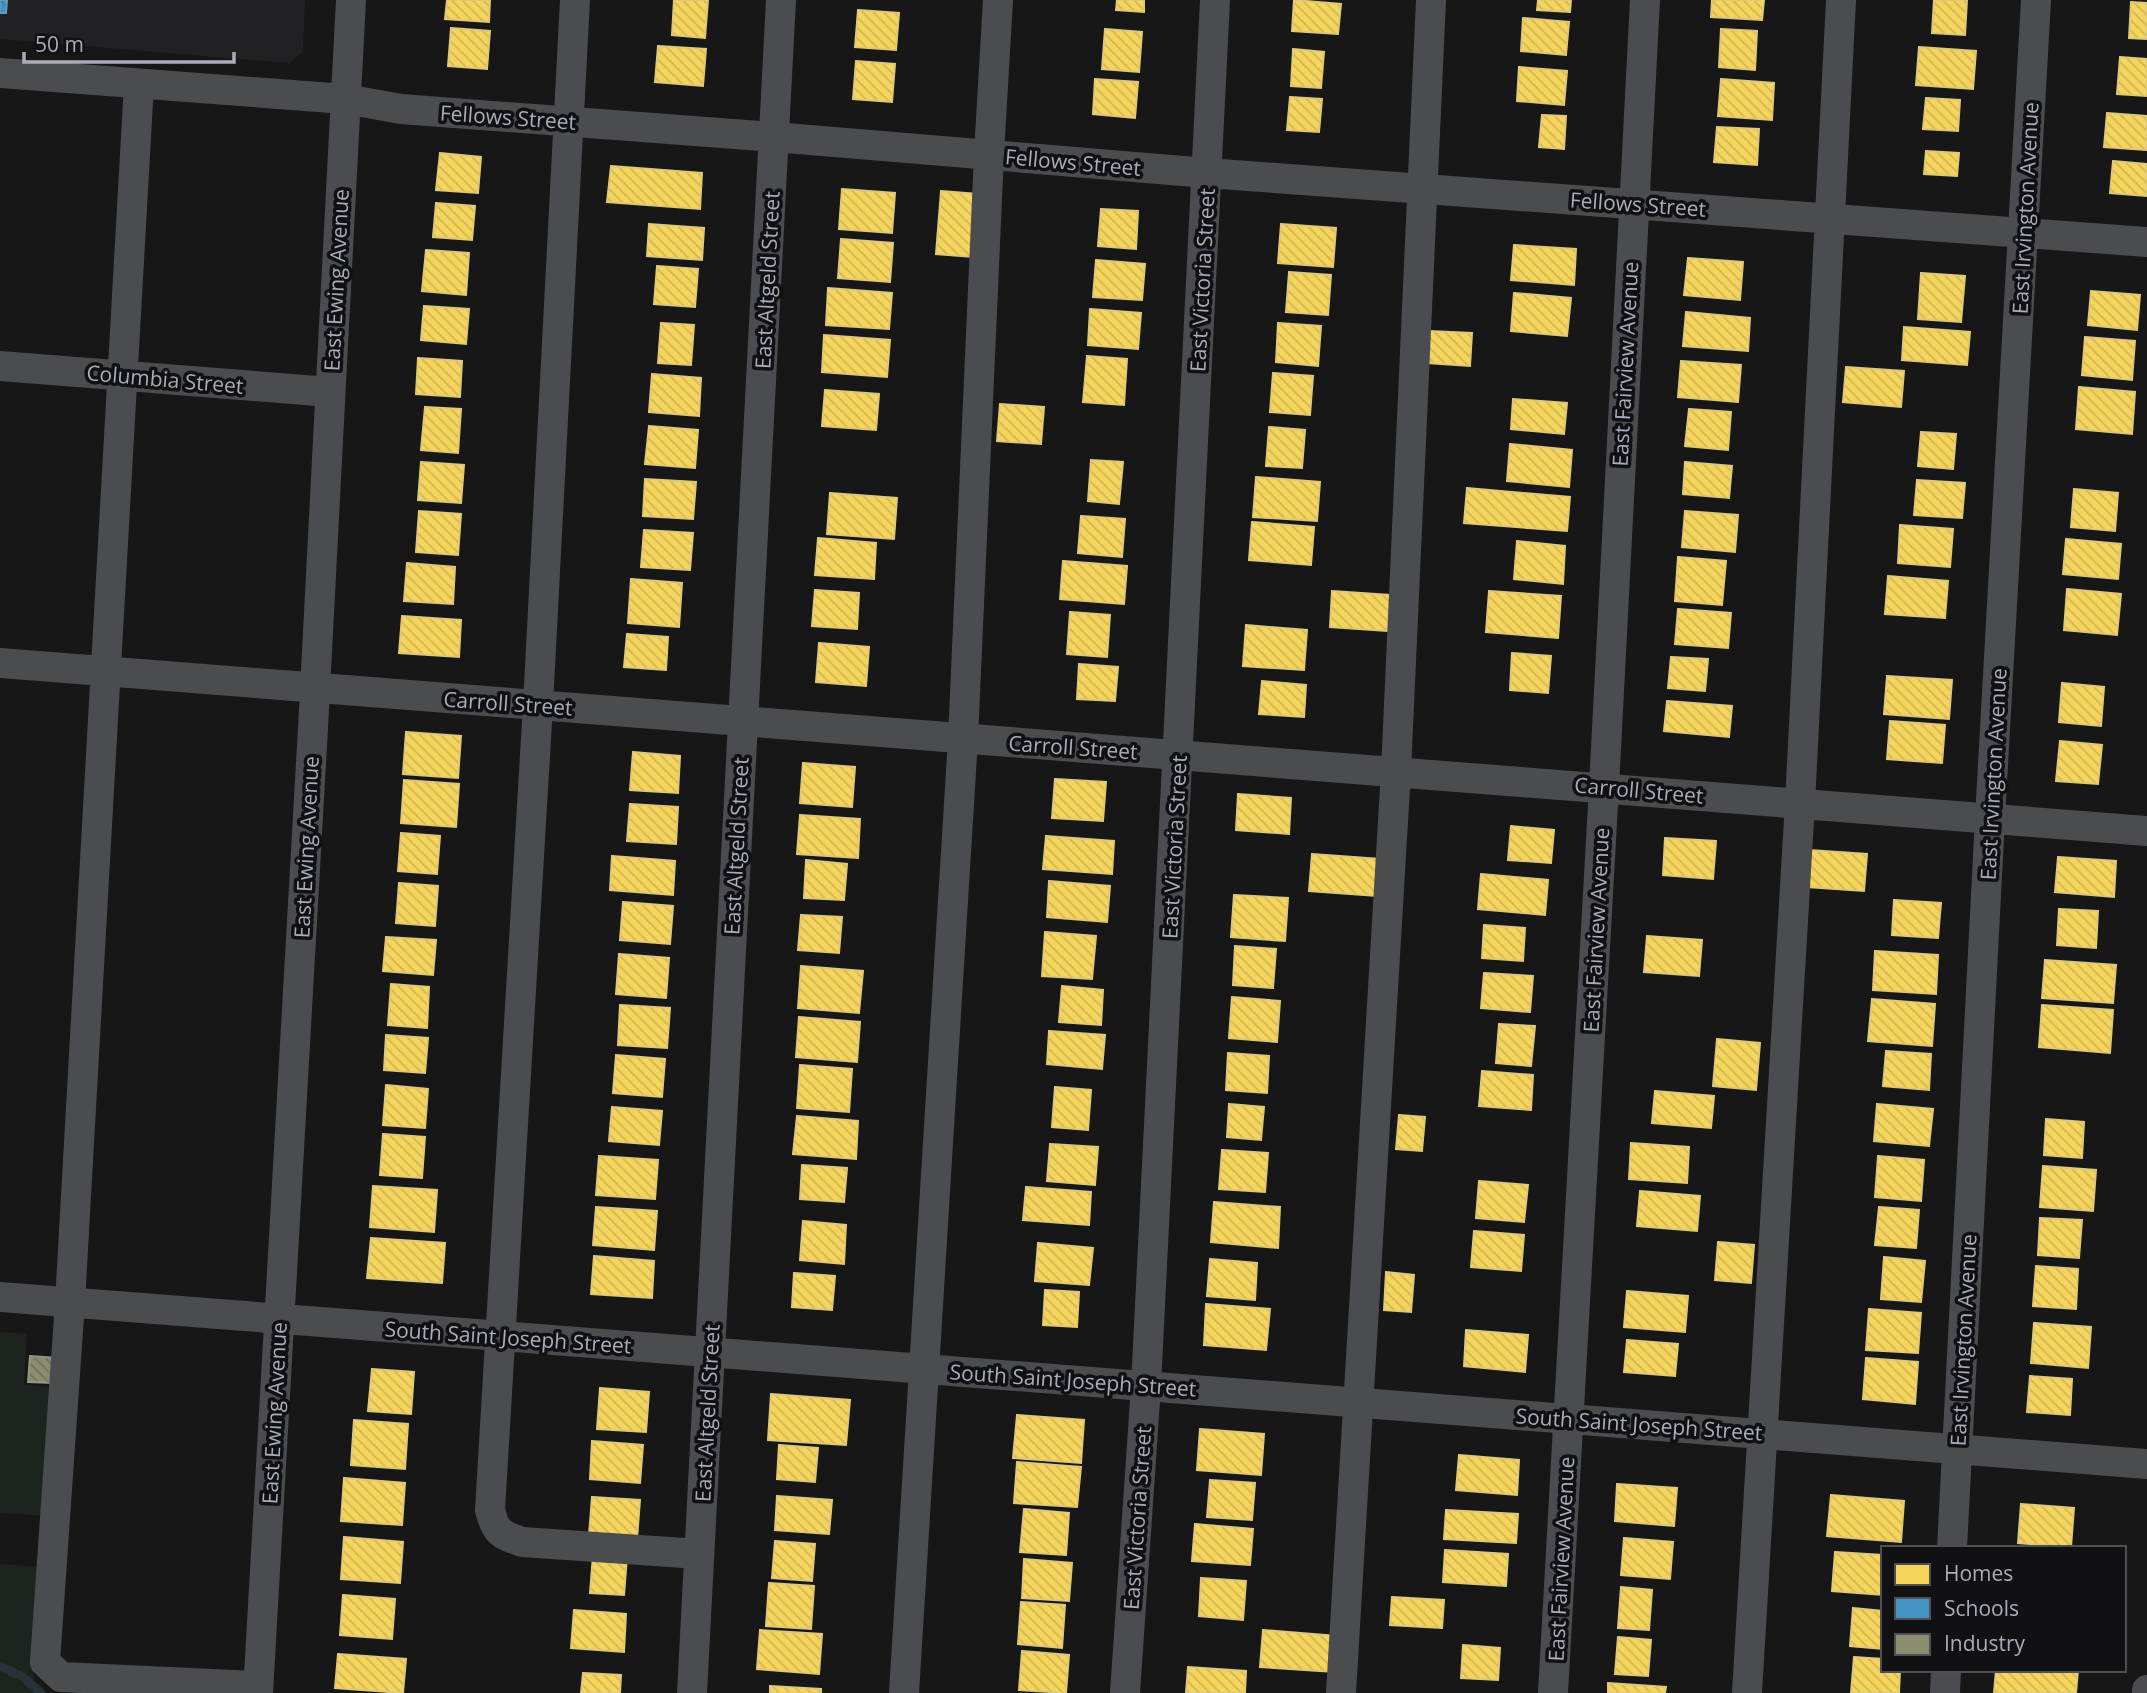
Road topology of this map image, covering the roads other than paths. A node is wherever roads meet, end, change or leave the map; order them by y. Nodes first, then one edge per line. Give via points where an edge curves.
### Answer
1 (351, 0) edge
2 (575, 0) edge
3 (781, 0) edge
4 (998, 0) edge
5 (1215, 0) edge
6 (1431, 0) edge
7 (1645, 0) edge
8 (1841, 0) edge
9 (2036, 0) edge
10 (0, 73) edge
11 (139, 84) junction
12 (345, 99) junction
13 (568, 122) junction
14 (774, 137) junction
15 (989, 154) junction
16 (1207, 173) junction
17 (1423, 188) junction
18 (1633, 204) junction
19 (1830, 218) junction
20 (2025, 232) junction
21 (2147, 242) edge
22 (0, 366) edge
23 (121, 375) junction
24 (330, 392) junction
25 (0, 663) edge
26 (106, 671) junction
27 (315, 688) junction
28 (538, 705) junction
29 (742, 721) junction
30 (963, 739) junction
31 (1178, 755) junction
32 (1396, 771) junction
33 (1604, 787) junction
34 (1800, 803) junction
35 (1990, 818) junction
36 (2147, 831) edge
37 (0, 1297) edge
38 (71, 1302) junction
39 (280, 1319) junction
40 (499, 1337) junction
41 (710, 1353) junction
42 (925, 1369) junction
43 (1146, 1386) junction
44 (1358, 1402) junction
45 (1569, 1419) junction
46 (1761, 1434) junction
47 (1957, 1451) junction
48 (2147, 1464) edge
49 (1952, 1546) edge
50 (699, 1554) junction
51 (1946, 1672) edge
52 (258, 1689) edge
53 (692, 1693) edge
54 (904, 1693) edge
55 (1125, 1693) edge
56 (1341, 1693) edge
57 (1553, 1693) edge
58 (1747, 1693) edge
59 (1945, 1693) edge

1 - 12 street, East Ewing Avenue
2 - 13 street
3 - 14 street, East Altgeld Street
4 - 15 street
5 - 16 street, East Victoria Street
6 - 17 street
7 - 18 street, East Fairview Avenue
8 - 19 street
9 - 20 street, East Irvington Avenue
10 - 11 street, Fellows Street
11 - 12 street, Fellows Street
11 - 23 street
12 - 13 street, Fellows Street via 401,109
12 - 24 street, East Ewing Avenue
13 - 14 street, Fellows Street
13 - 28 street
14 - 15 street, Fellows Street
14 - 29 street, East Altgeld Street
15 - 16 street, Fellows Street
15 - 30 street
16 - 17 street, Fellows Street
16 - 31 street, East Victoria Street
17 - 18 street, Fellows Street
17 - 32 street
18 - 19 street, Fellows Street
18 - 33 street, East Fairview Avenue
19 - 20 street, Fellows Street
19 - 34 street
20 - 21 street, Fellows Street
20 - 35 street, East Irvington Avenue
22 - 23 street, Columbia Street
23 - 24 street, Columbia Street
23 - 26 street
24 - 27 street, East Ewing Avenue
25 - 26 street, Carroll Street
26 - 27 street, Carroll Street
26 - 38 street
27 - 28 street, Carroll Street
27 - 39 street, East Ewing Avenue
28 - 29 street, Carroll Street
28 - 40 street
29 - 30 street, Carroll Street
29 - 41 street, East Altgeld Street
30 - 31 street, Carroll Street
30 - 42 street
31 - 32 street, Carroll Street
31 - 43 street, East Victoria Street
32 - 33 street, Carroll Street
32 - 44 street
33 - 34 street, Carroll Street
33 - 45 street, East Fairview Avenue
34 - 35 street, Carroll Street
34 - 46 street
35 - 36 street, Carroll Street
35 - 47 street, East Irvington Avenue
37 - 38 street, South Saint Joseph Street
38 - 39 street, South Saint Joseph Street
38 - 52 street via 44,1662 61,1677
39 - 40 street, South Saint Joseph Street
39 - 52 street, East Ewing Avenue
40 - 41 street, South Saint Joseph Street
40 - 50 street via 490,1510 495,1528 522,1542
41 - 42 street, South Saint Joseph Street
41 - 50 street, East Altgeld Street
42 - 43 street, South Saint Joseph Street
42 - 54 street
43 - 44 street, South Saint Joseph Street
43 - 55 street, East Victoria Street
44 - 45 street, South Saint Joseph Street
44 - 56 street
45 - 46 street, South Saint Joseph Street
45 - 57 street, East Fairview Avenue
46 - 47 street, South Saint Joseph Street
46 - 58 street
47 - 48 street, South Saint Joseph Street
47 - 49 street, East Irvington Avenue
50 - 53 street, East Altgeld Street
51 - 59 street

